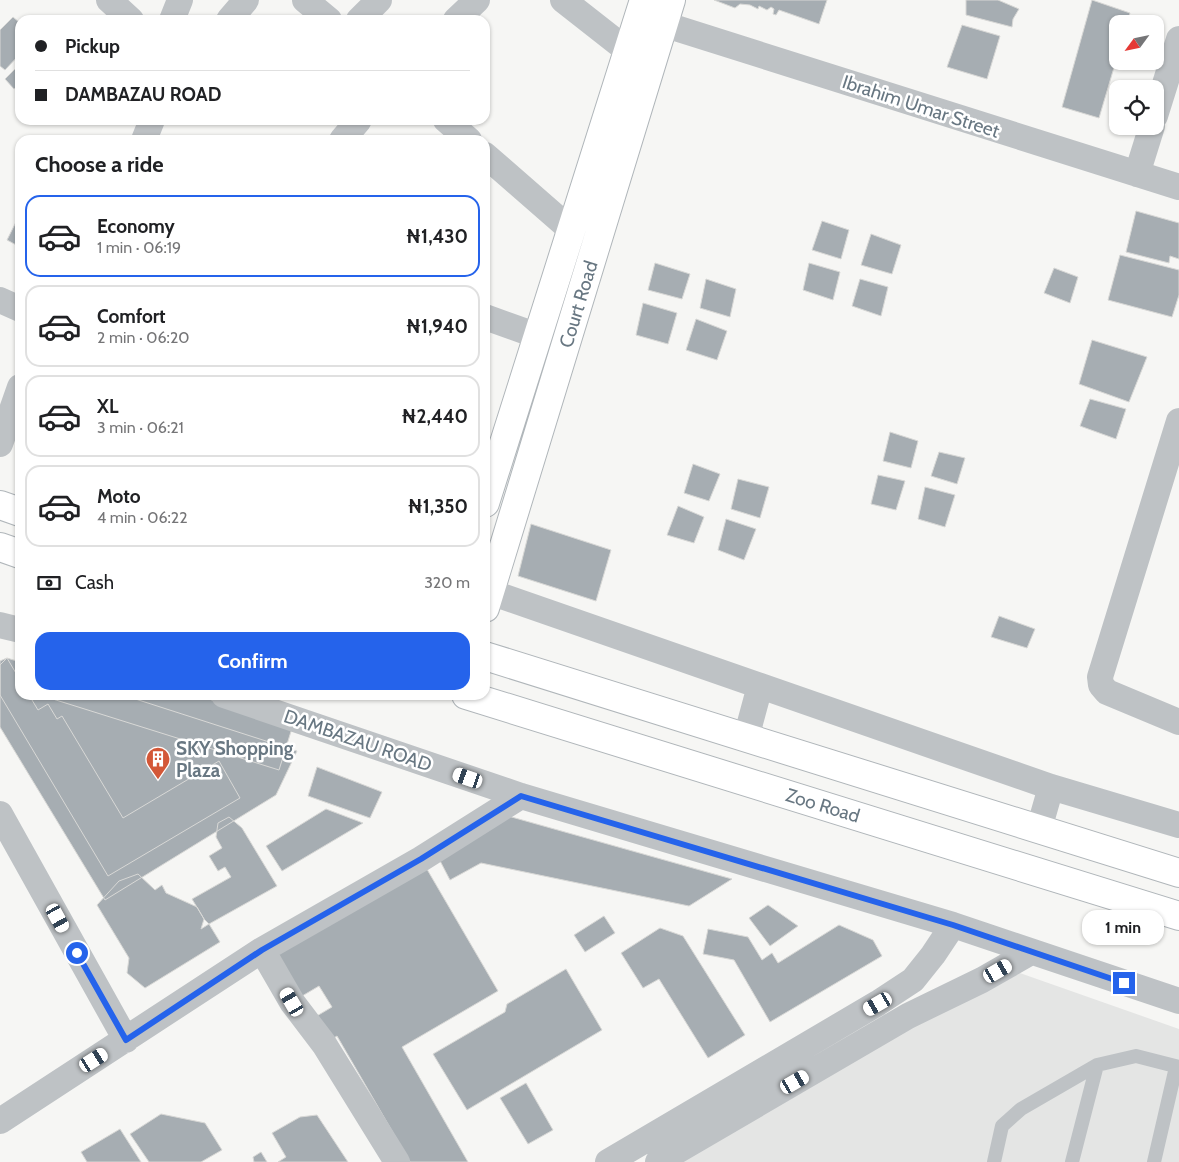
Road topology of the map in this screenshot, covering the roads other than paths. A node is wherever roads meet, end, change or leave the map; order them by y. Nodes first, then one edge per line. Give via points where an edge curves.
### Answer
1 (109, 0) edge
2 (180, 0) edge
3 (246, 0) edge
4 (305, 0) edge
5 (379, 0) edge
6 (478, 0) edge
7 (563, 0) edge
8 (654, 10) edge
9 (126, 15) edge
10 (174, 15) edge
11 (233, 15) edge
12 (323, 15) edge
13 (364, 15) edge
14 (462, 15) edge
15 (1179, 40) edge
16 (628, 52) junction
17 (1164, 88) edge
18 (355, 125) edge
19 (452, 125) edge
20 (346, 135) edge
21 (462, 135) edge
22 (1149, 135) edge
23 (490, 158) edge
24 (1137, 174) junction
25 (1179, 187) edge
26 (571, 230) junction
27 (0, 300) edge
28 (15, 306) edge
29 (490, 319) edge
30 (538, 336) junction
31 (15, 401) edge
32 (1179, 422) edge
33 (0, 444) edge
34 (493, 452) edge
35 (490, 471) edge
36 (0, 506) edge
37 (15, 510) edge
38 (0, 547) edge
39 (15, 552) edge
40 (0, 566) edge
41 (15, 567) edge
42 (490, 589) edge
43 (490, 601) edge
44 (0, 625) edge
45 (15, 629) edge
46 (490, 658) edge
47 (760, 686) junction
48 (239, 700) edge
49 (482, 700) edge
50 (1179, 722) edge
51 (746, 738) junction
52 (1051, 787) junction
53 (521, 796) junction
54 (0, 814) edge
55 (1178, 821) edge
56 (1040, 829) junction
57 (1179, 873) edge
58 (1179, 916) edge
59 (953, 925) junction
60 (262, 950) junction
61 (1031, 952) junction
62 (1179, 1001) edge
63 (126, 1040) junction
64 (1097, 1065) junction
65 (1178, 1067) edge
66 (0, 1120) edge
67 (397, 1162) edge
68 (608, 1162) edge
69 (658, 1162) edge
70 (994, 1162) edge
71 (1072, 1162) edge
72 (1154, 1162) edge

1 - 9 street
2 - 10 street
3 - 11 street
4 - 12 street
5 - 13 street
6 - 14 street
7 - 16 street
8 - 16 main road, Court Road
8 - 24 street, Ibrahim Umar Street
8 - 42 main road, Court Road
15 - 17 street
16 - 26 main road, Court Road
18 - 20 street
19 - 21 street
22 - 24 street
23 - 26 street
24 - 25 street, Ibrahim Umar Street
26 - 30 main road, Court Road
27 - 28 street
29 - 30 street
30 - 34 main road, Court Road
31 - 33 street
32 - 50 street via 1100,677 1101,686 1107,692
34 - 35 main road, Court Road
36 - 37 main road
38 - 39 main road
40 - 41 main road
43 - 47 street
44 - 45 street
46 - 51 main road
47 - 51 street
47 - 52 street
48 - 53 street, DAMBAZAU ROAD
49 - 58 main road, Zoo Road
51 - 56 main road
52 - 55 street
52 - 56 street
53 - 59 street, DAMBAZAU ROAD
53 - 60 street via 421,859
54 - 63 street
56 - 57 main road
59 - 61 street, DAMBAZAU ROAD
59 - 68 street via 913,980 878,1004
60 - 63 street
60 - 67 street via 292,1002 324,1044
61 - 62 street, DAMBAZAU ROAD
61 - 69 street via 908,1016
63 - 66 street
64 - 65 lane via 1136,1056
64 - 70 lane via 1020,1109 1002,1126
64 - 71 lane
65 - 72 lane

